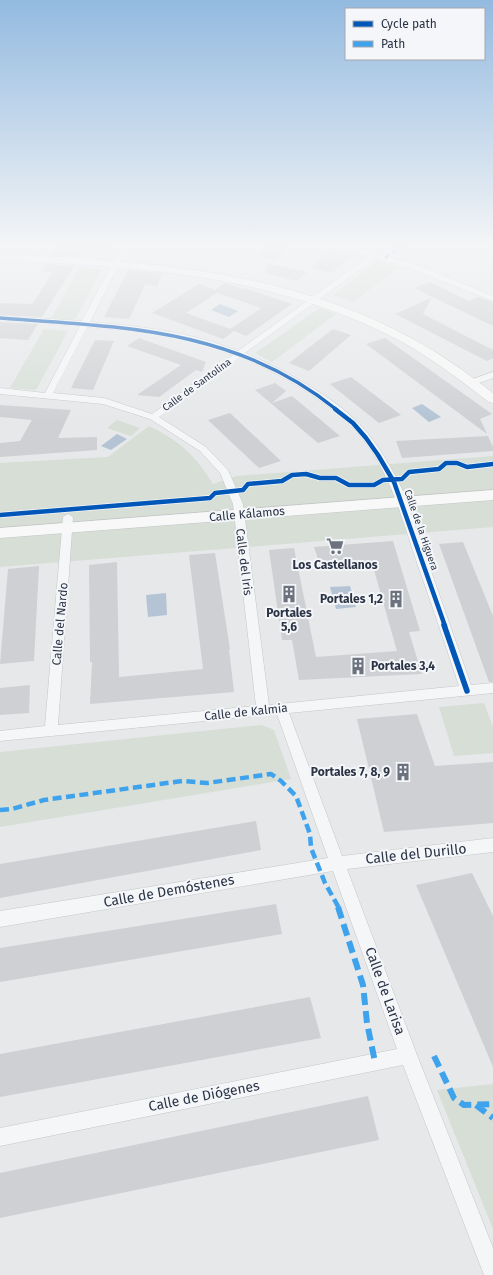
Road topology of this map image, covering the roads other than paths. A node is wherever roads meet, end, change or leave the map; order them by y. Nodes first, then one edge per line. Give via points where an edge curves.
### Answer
1 (95, 304) edge
2 (308, 304) edge
3 (331, 304) edge
4 (0, 318) edge
5 (85, 324) junction
6 (239, 354) junction
7 (483, 378) edge
8 (493, 387) edge
9 (0, 391) edge
10 (48, 395) junction
11 (493, 399) edge
12 (154, 417) junction
13 (493, 485) edge
14 (493, 495) edge
15 (400, 496) junction
16 (238, 510) junction
17 (0, 523) edge
18 (68, 523) junction
19 (0, 534) edge
20 (493, 688) edge
21 (467, 690) junction
22 (281, 708) junction
23 (263, 710) junction
24 (51, 731) junction
25 (0, 736) edge
26 (493, 845) edge
27 (339, 863) junction
28 (0, 919) edge
29 (408, 1055) junction
30 (0, 1137) edge
31 (493, 1273) edge

1 - 5 street
2 - 6 street, Calle de Santolina
3 - 7 street
4 - 5 street, Calle de la Higuera
5 - 6 street, Calle de la Higuera via 164,333
5 - 10 street
6 - 12 street, Calle de Santolina
6 - 15 street, Calle de la Higuera via 313,391 354,423 385,464
7 - 8 street
7 - 11 street
9 - 10 street, Calle del Iris
10 - 12 street, Calle del Iris via 104,401
12 - 16 street, Calle del Iris via 203,449 225,472
13 - 15 street, Calle Kálamos
14 - 15 street, Calle Kálamos
15 - 16 street, Calle Kálamos
15 - 21 street, Calle de la Higuera
16 - 18 street, Calle Kálamos
16 - 23 street, Calle del Iris
17 - 18 street, Calle Kálamos
18 - 19 street, Calle Kálamos
18 - 24 street, Calle del Nardo
20 - 21 street, Calle de Kalmia
21 - 22 street, Calle de Kalmia
22 - 23 street, Calle de Kalmia
22 - 27 street, Calle de Larisa
23 - 24 street, Calle de Kalmia
24 - 25 street, Calle de Kalmia
26 - 27 street, Calle del Durillo
27 - 28 street, Calle de Demóstenes
27 - 29 street, Calle de Larisa
29 - 30 street, Calle de Diógenes
29 - 31 street, Calle de Larisa

